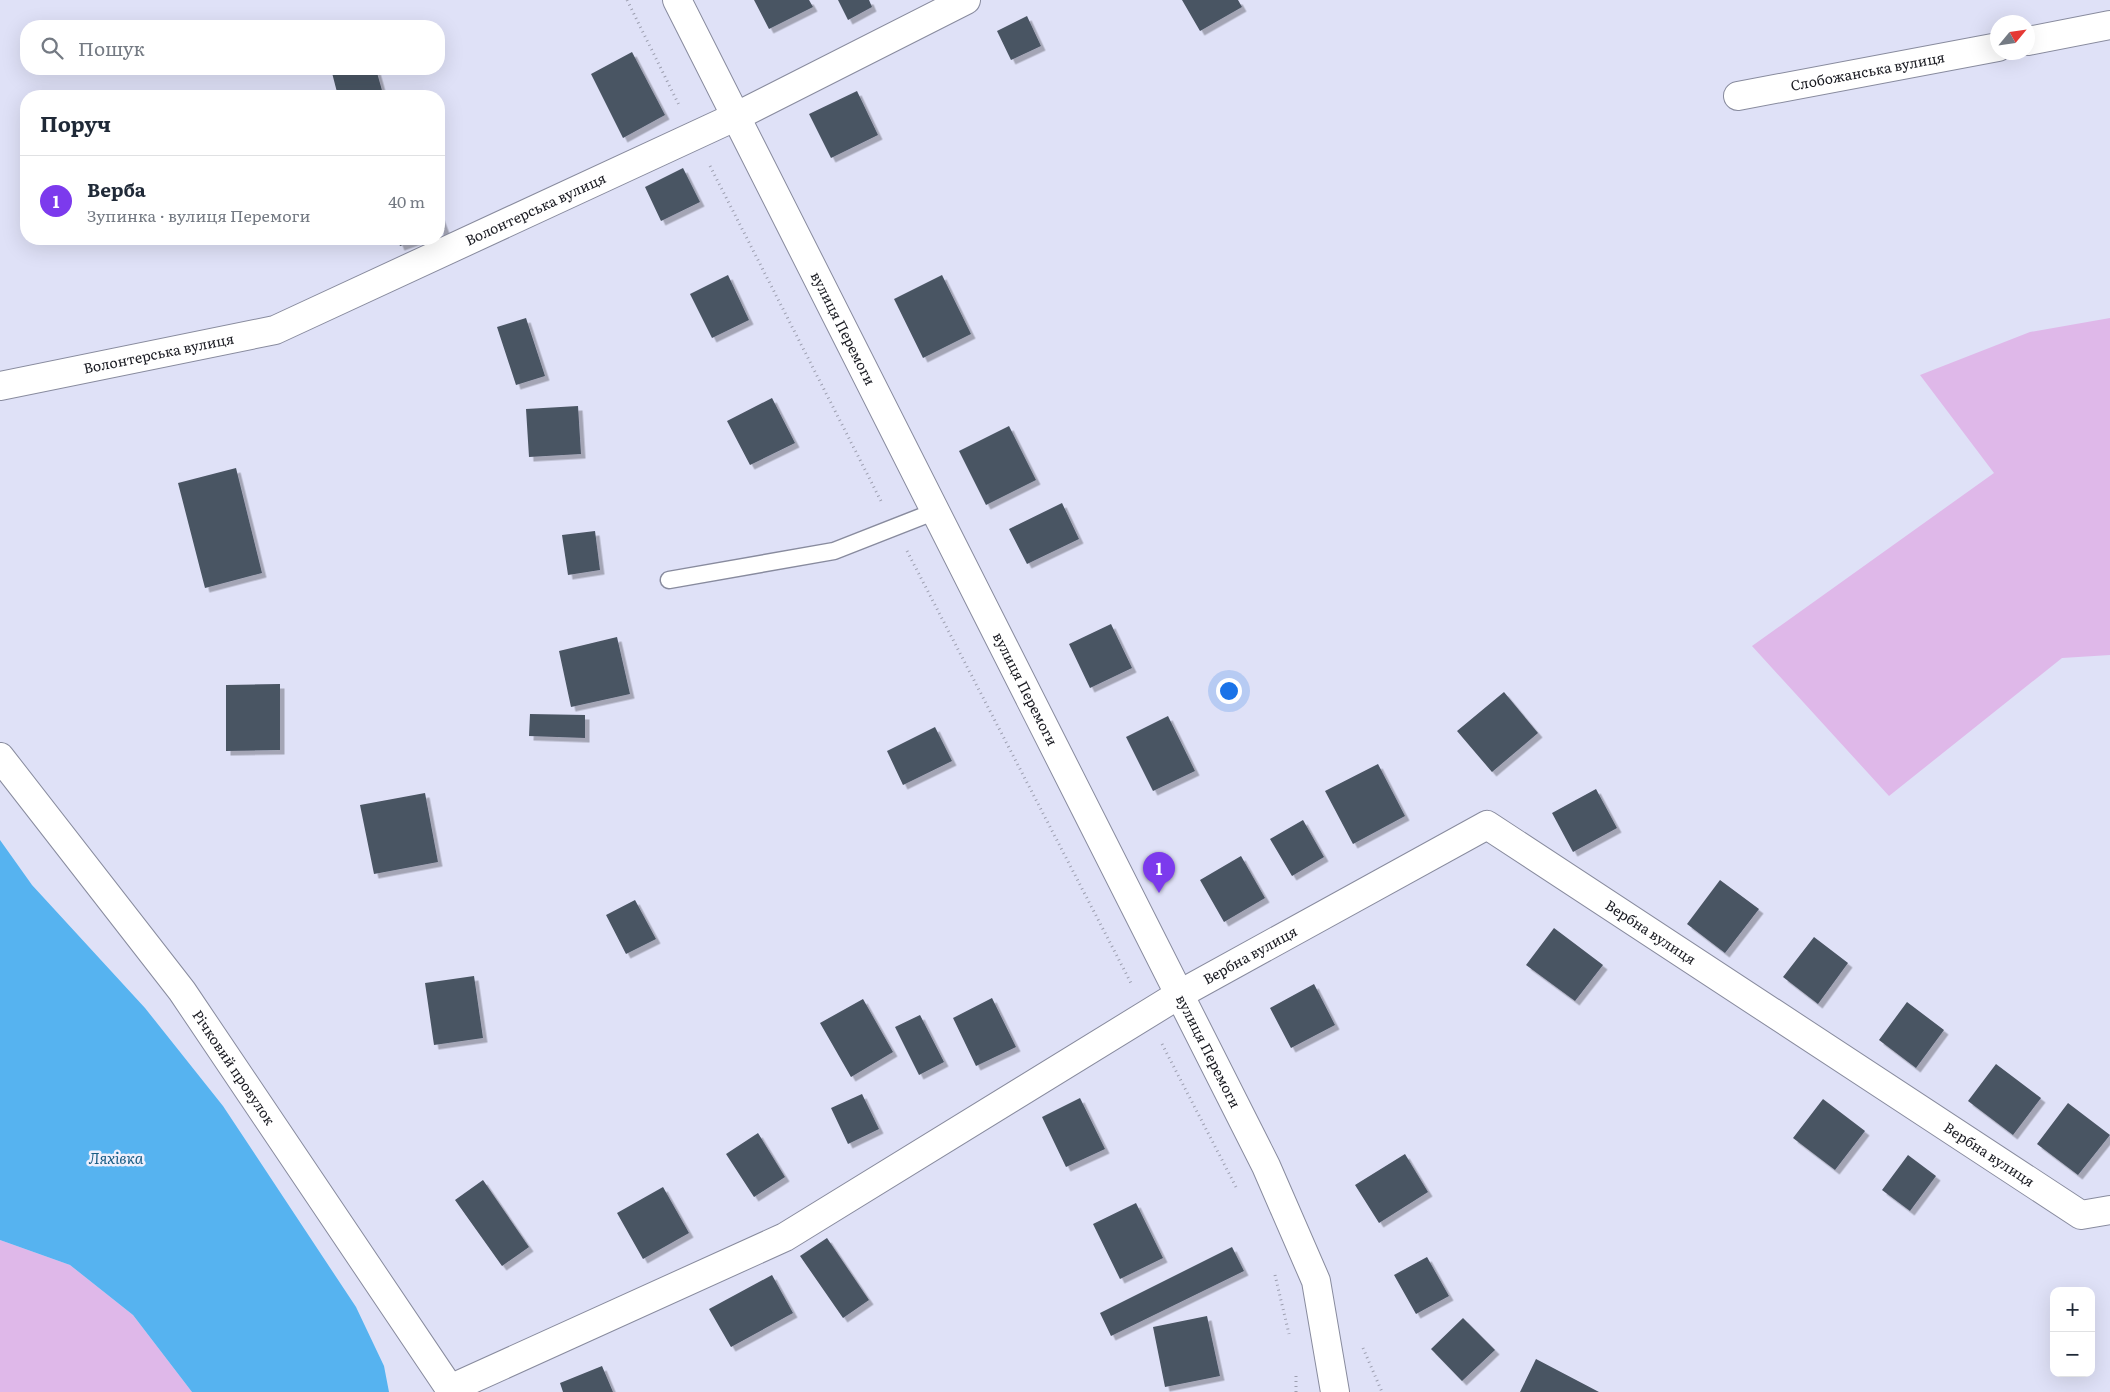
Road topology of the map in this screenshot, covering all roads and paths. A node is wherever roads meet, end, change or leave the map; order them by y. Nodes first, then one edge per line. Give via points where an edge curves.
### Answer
1 (627, 0) edge
2 (677, 0) edge
3 (966, 0) edge
4 (2110, 25) edge
5 (2035, 40) edge
6 (1990, 49) edge
7 (1738, 96) dead end
8 (737, 116) junction
9 (695, 136) junction
10 (0, 386) edge
11 (936, 511) junction
12 (894, 527) junction
13 (668, 580) dead end
14 (0, 757) edge
15 (1180, 994) junction
16 (1148, 1014) junction
17 (1237, 1188) dead end
18 (2110, 1210) edge
19 (1273, 1269) dead end
20 (1289, 1336) dead end
21 (1296, 1365) dead end
22 (1296, 1392) edge
23 (1335, 1392) edge

1 - 9 path
2 - 8 street, вулиця Перемоги
3 - 8 street, Волонтерська вулиця
4 - 5 street
6 - 7 street, Слобожанська вулиця
8 - 9 street, Волонтерська вулиця
8 - 11 street, вулиця Перемоги
9 - 10 street, Волонтерська вулиця via 275,330
9 - 12 path
11 - 12 lane
11 - 15 street, вулиця Перемоги
12 - 13 lane via 834,551
12 - 16 path
14 - 16 street, Річковий провулок via 182,991 450,1389 785,1236
15 - 16 street
15 - 18 street, Вербна вулиця via 1487,825 2081,1215
15 - 23 street, вулиця Перемоги via 1266,1166 1316,1281
16 - 17 path
19 - 20 path
21 - 22 path

